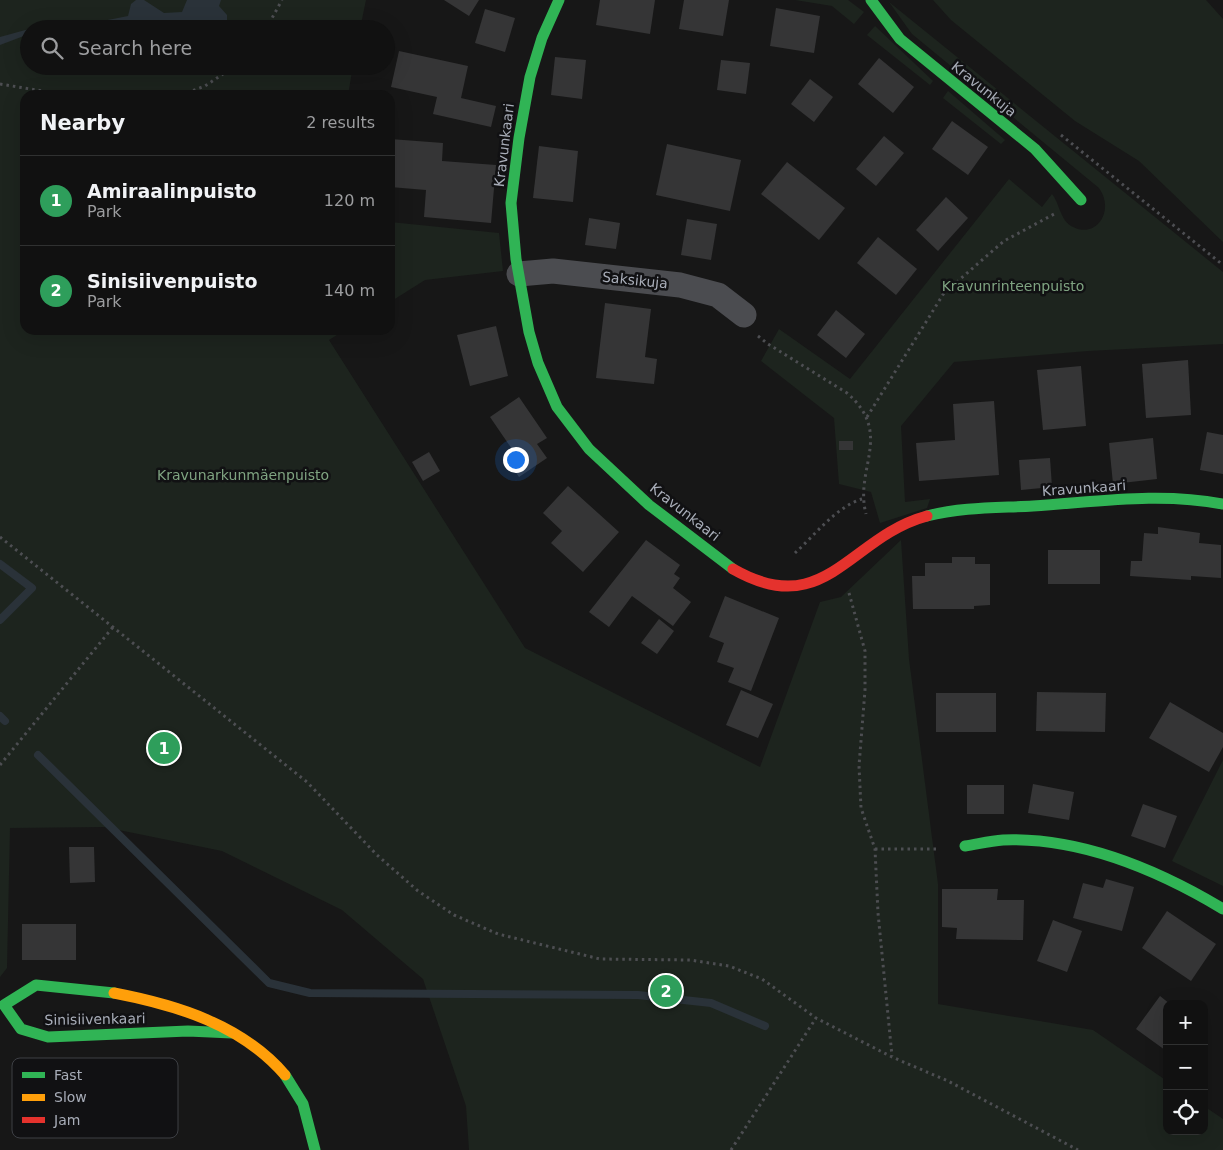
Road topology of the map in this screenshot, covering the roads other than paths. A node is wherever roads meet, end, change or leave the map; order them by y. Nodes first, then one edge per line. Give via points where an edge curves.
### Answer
1 (559, 0) edge
2 (870, 0) edge
3 (1081, 200) road end
4 (519, 274) junction
5 (744, 314) road end
6 (1223, 504) edge
7 (964, 846) road end
8 (1223, 909) edge
9 (232, 1033) junction
10 (315, 1150) edge

1 - 4 street, Kravunkaari via 532,64 521,118 511,216
2 - 3 street, Kravunkuja via 900,40 1035,150
4 - 5 street, Saksikuja via 553,271 680,285 718,295
4 - 6 street, Kravunkaari via 538,369 557,407 582,442 648,504 743,576 764,585 805,586 839,569 873,540 903,523 941,513 1153,498 1197,498
7 - 8 street via 1008,839 1091,850 1165,876
9 - 9 street, Sinisiivenkaari via 184,1011 112,992 36,985 4,1005 21,1030 48,1037 188,1031
9 - 10 street, Sinisiivenkaari via 261,1049 290,1079 312,1124

